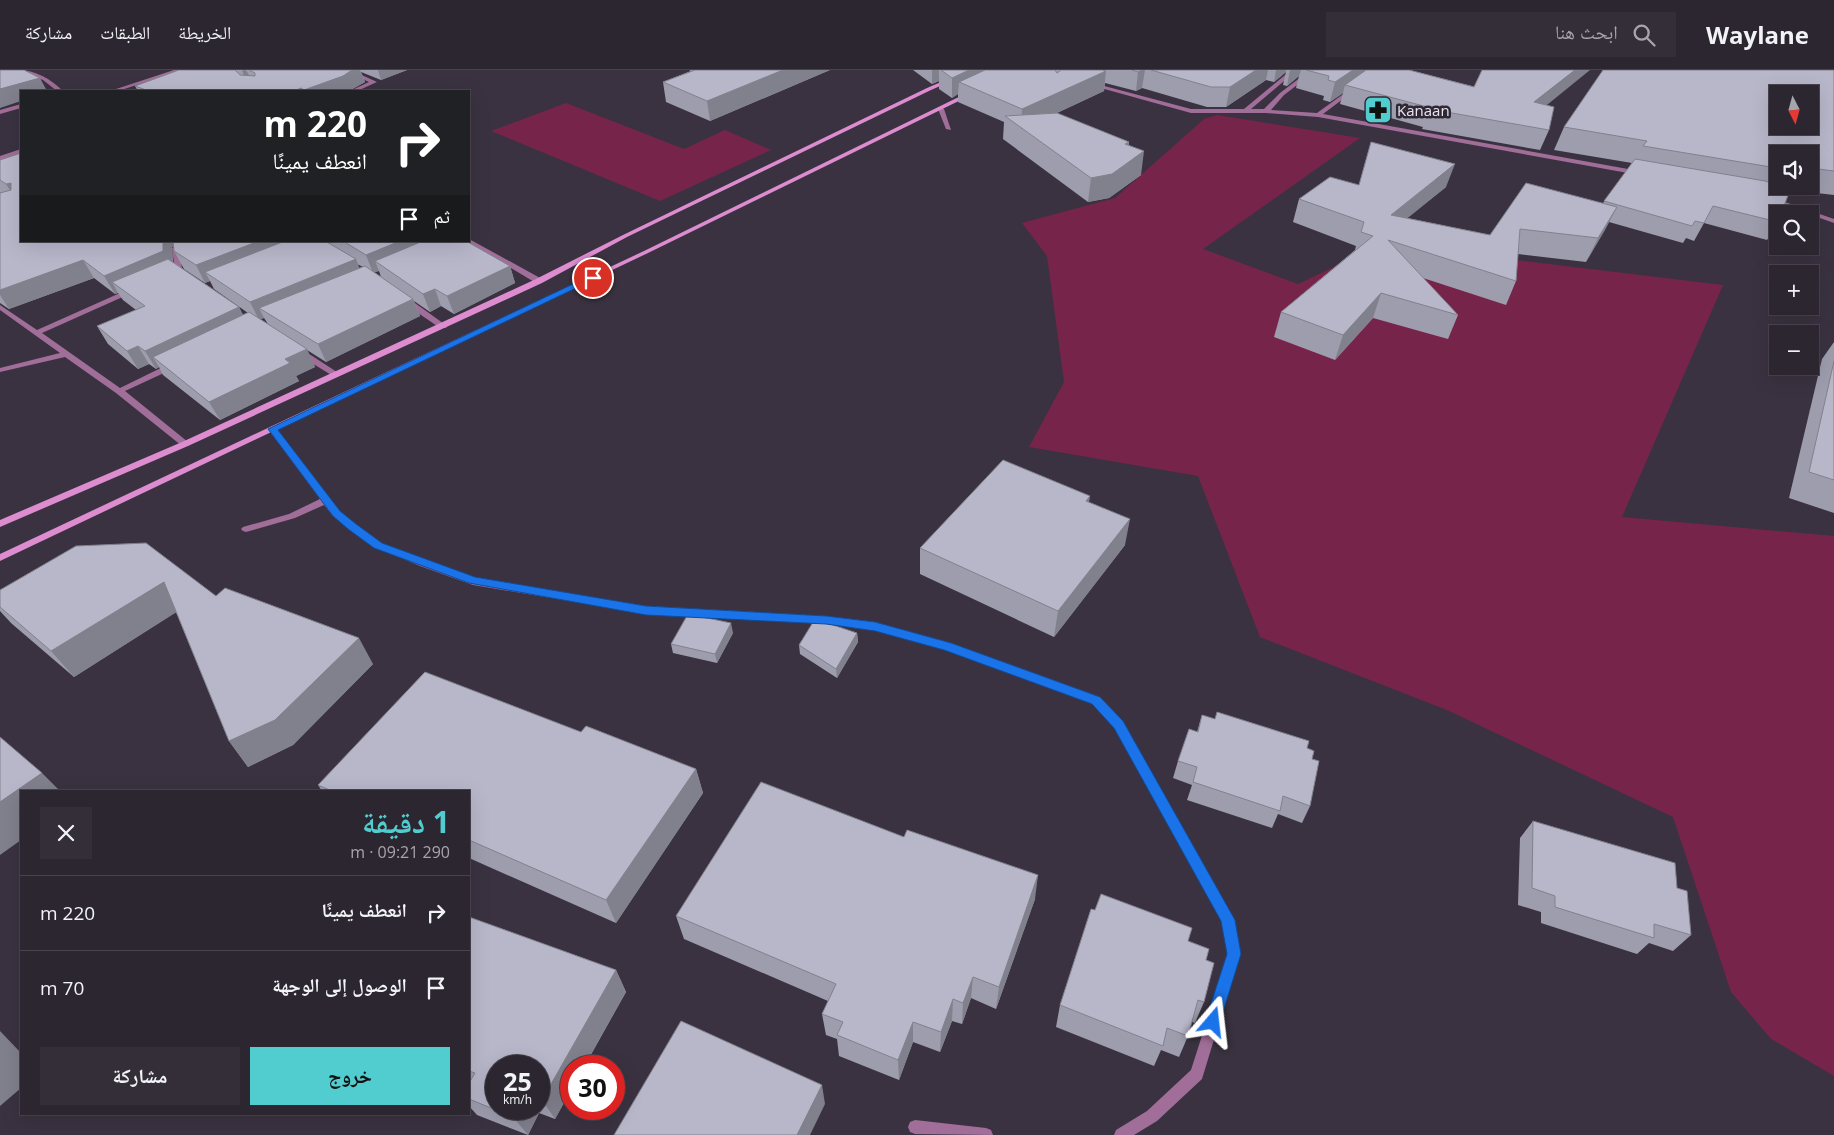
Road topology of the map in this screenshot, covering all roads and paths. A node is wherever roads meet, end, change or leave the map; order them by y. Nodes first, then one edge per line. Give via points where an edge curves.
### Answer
1 (21, 70) edge
2 (180, 70) edge
3 (346, 70) edge
4 (974, 70) edge
5 (1294, 70) edge
6 (1314, 70) edge
7 (1084, 82) edge
8 (1359, 85) edge
9 (59, 90) edge
10 (116, 90) edge
11 (355, 90) edge
12 (974, 92) edge
13 (20, 106) edge
14 (941, 109) junction
15 (1245, 111) junction
16 (1266, 111) junction
17 (0, 112) edge
18 (1318, 115) junction
19 (949, 129) dead end
20 (20, 151) edge
21 (0, 158) edge
22 (1650, 175) edge
23 (1766, 197) edge
24 (1834, 221) edge
25 (470, 242) edge
26 (176, 248) edge
27 (179, 270) junction
28 (170, 274) edge
29 (192, 280) edge
30 (539, 281) junction
31 (143, 286) edge
32 (396, 294) edge
33 (0, 307) edge
34 (444, 326) junction
35 (36, 333) junction
36 (289, 345) edge
37 (66, 354) junction
38 (180, 362) edge
39 (4, 370) edge
40 (336, 374) junction
41 (0, 377) edge
42 (119, 391) junction
43 (272, 429) junction
44 (185, 444) junction
45 (326, 500) junction
46 (0, 524) edge
47 (246, 529) dead end
48 (0, 558) edge
49 (915, 1127) dead end
50 (986, 1135) edge
51 (1121, 1135) edge

1 - 9 street via 45,79
2 - 10 street
3 - 11 street via 374,82
4 - 30 street via 955,74
5 - 15 street
6 - 16 street via 1282,94
7 - 15 street via 1191,111
8 - 18 street
12 - 14 street
13 - 17 street
14 - 19 street
14 - 43 street
15 - 16 street
16 - 18 street
18 - 22 street
20 - 21 street
23 - 24 street
25 - 30 street
26 - 27 street
27 - 28 street
27 - 29 street
30 - 34 street
31 - 35 street
32 - 34 street
33 - 35 street
34 - 40 street
35 - 37 street
36 - 40 street
37 - 39 street
37 - 42 street
38 - 42 street
39 - 41 street
40 - 44 street
42 - 44 street
43 - 45 street
43 - 48 street
44 - 46 street
45 - 47 street via 292,516
45 - 51 street via 336,514 378,546 473,580 646,610 826,620 875,626 947,646 1096,700 1119,725 1228,920 1234,954 1197,1074 1152,1116
49 - 50 street

